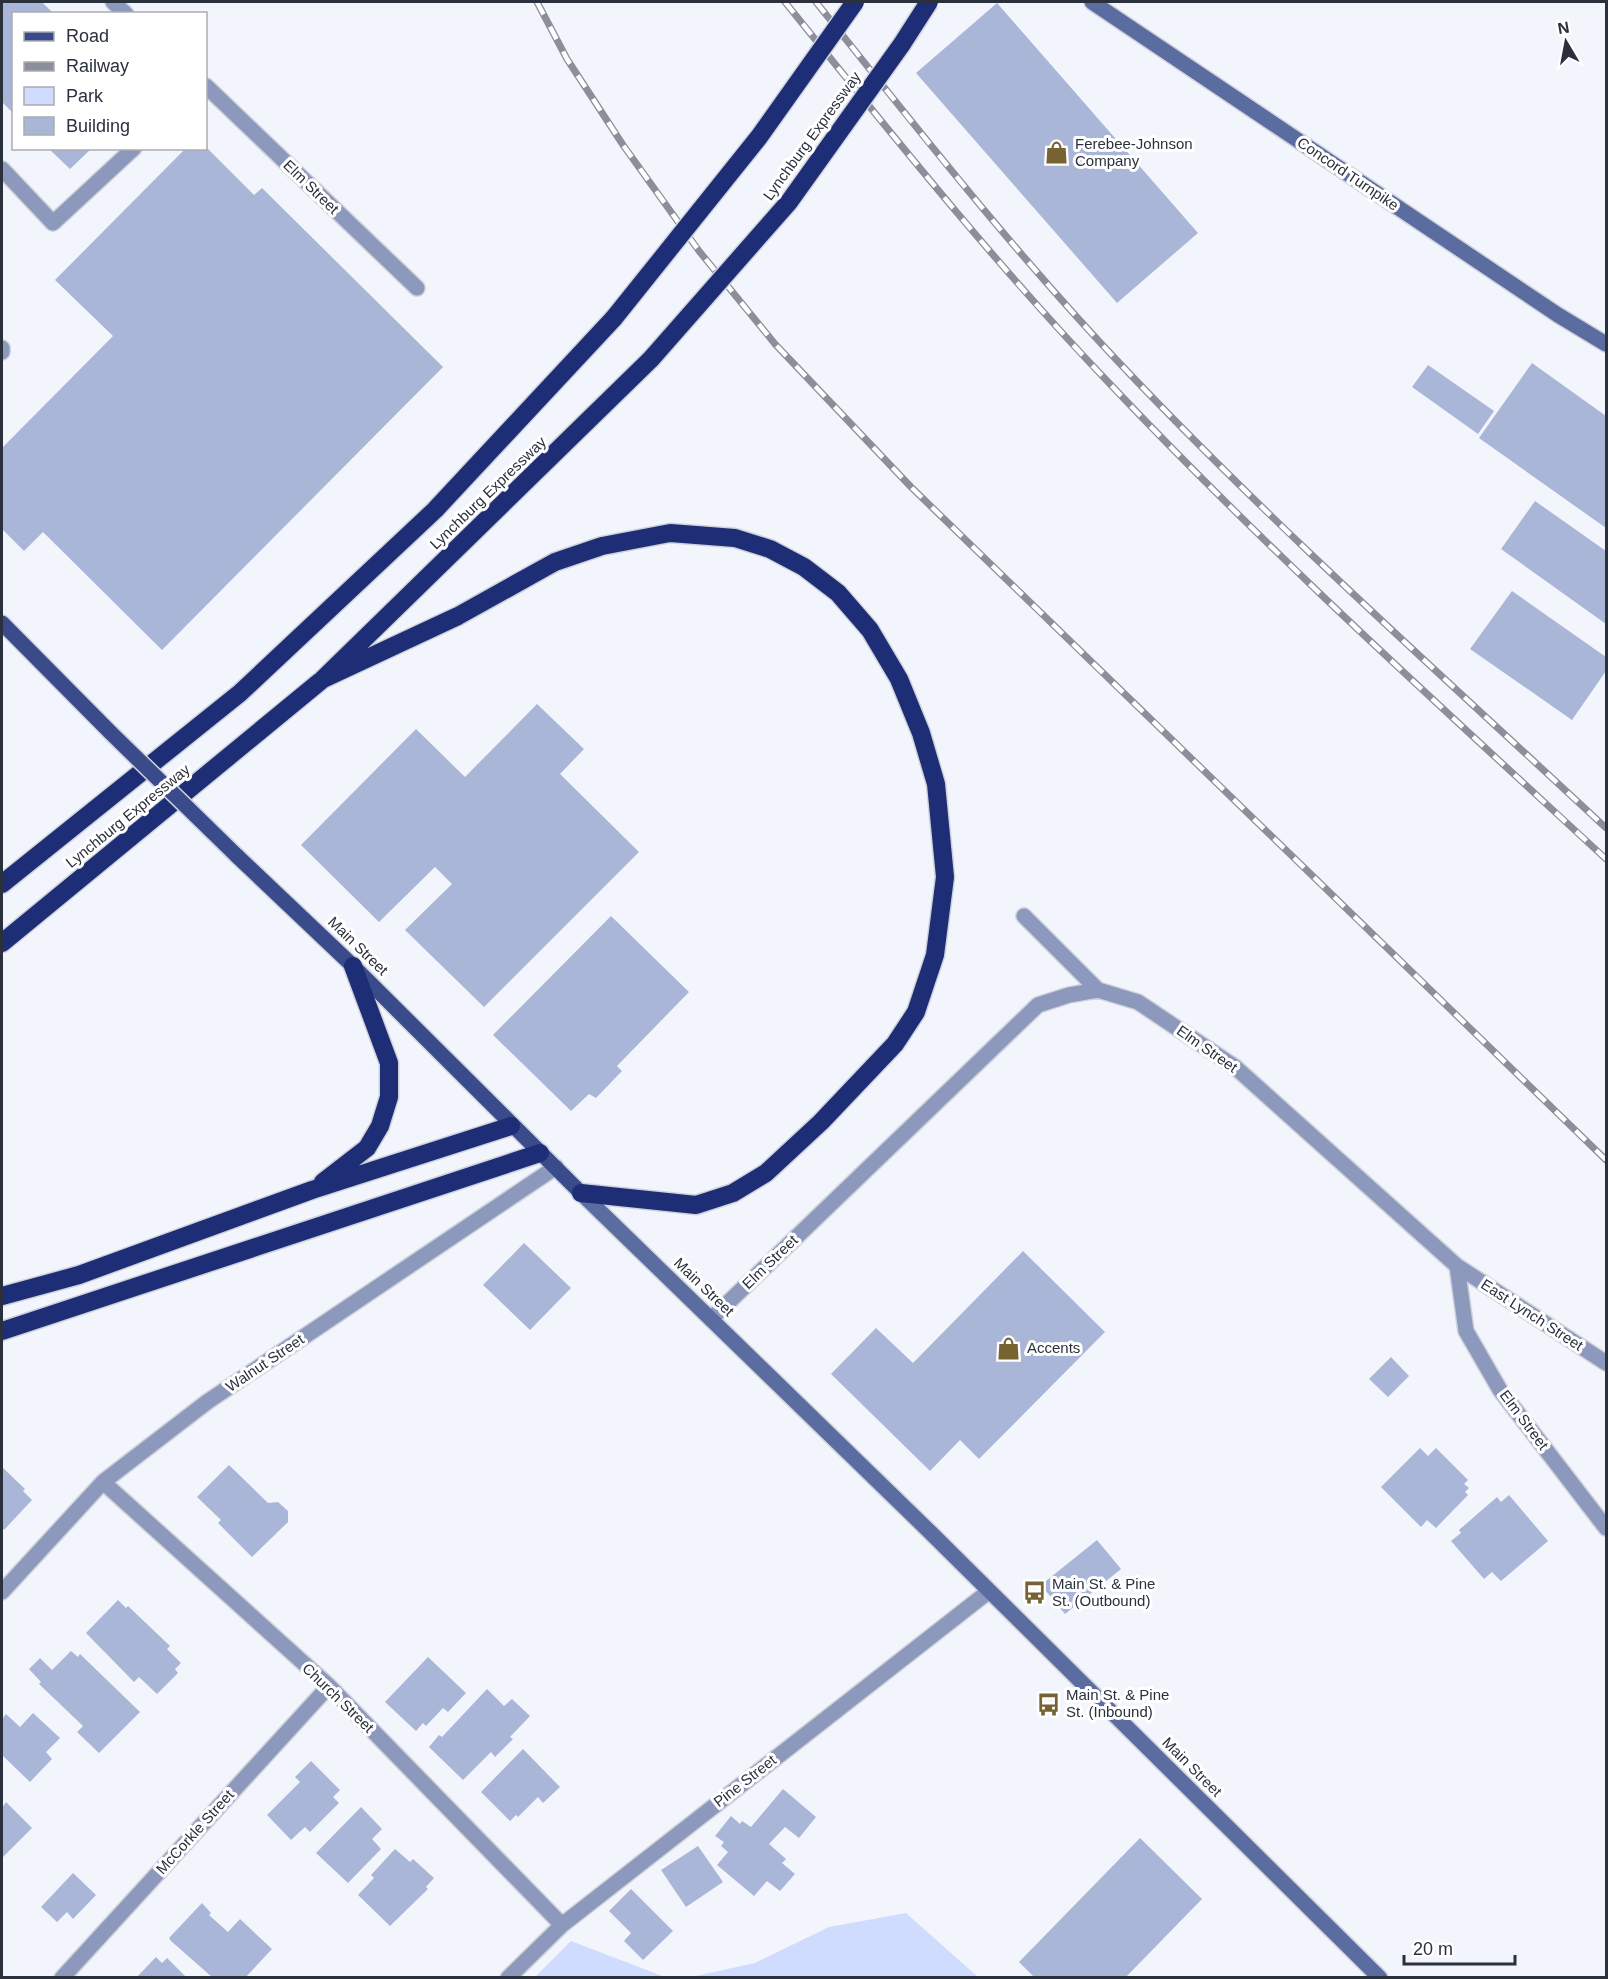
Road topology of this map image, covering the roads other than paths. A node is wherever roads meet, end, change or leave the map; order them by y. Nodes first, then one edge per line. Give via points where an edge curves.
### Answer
1 (855, 2) edge
2 (929, 2) edge
3 (1092, 2) edge
4 (207, 87) edge
5 (132, 150) edge
6 (2, 169) edge
7 (417, 288) dead end
8 (1606, 344) edge
9 (2, 623) edge
10 (323, 679) junction
11 (2, 884) edge
12 (1024, 916) dead end
13 (2, 943) edge
14 (353, 966) junction
15 (1098, 990) junction
16 (511, 1126) junction
17 (540, 1153) junction
18 (556, 1167) junction
19 (312, 1190) junction
20 (581, 1193) junction
21 (1457, 1266) junction
22 (2, 1296) edge
23 (711, 1319) junction
24 (2, 1332) edge
25 (1606, 1364) edge
26 (103, 1482) junction
27 (1606, 1528) edge
28 (2, 1592) edge
29 (988, 1592) junction
30 (329, 1686) junction
31 (562, 1925) junction
32 (62, 1977) edge
33 (508, 1977) edge
34 (1380, 1977) edge

1 - 11 highway, Lynchburg Expressway, bridge via 759,137 614,318 435,510 240,693
2 - 10 highway, Lynchburg Expressway, bridge via 789,202 651,359
3 - 8 main road, Concord Turnpike
4 - 7 street, Elm Street
5 - 6 street via 53,223
9 - 14 main road, Main Street, bridge
10 - 13 highway, Lynchburg Expressway
10 - 20 highway via 459,616 555,562 602,546 670,533 735,538 770,549 804,567 838,593 870,630 899,679 936,784 945,877 935,955 916,1012 895,1044 821,1122 766,1173 733,1193 696,1205
12 - 15 street
14 - 16 main road, Main Street
14 - 19 highway via 389,1063 389,1097 380,1126 367,1148
15 - 21 street, Elm Street via 1138,1002 1235,1067
15 - 23 street, Elm Street via 1038,1005
16 - 17 main road, Main Street
16 - 19 highway
17 - 18 main road, Main Street
17 - 24 highway
18 - 20 main road, Main Street
18 - 26 street, Walnut Street via 207,1402
19 - 22 highway via 79,1275
20 - 23 main road, Main Street
21 - 25 street, East Lynch Street
21 - 27 street, Elm Street via 1466,1331 1500,1390
23 - 29 main road, Main Street
26 - 28 street, Walnut Street
26 - 30 street, Church Street
29 - 31 street, Pine Street
29 - 34 main road, Main Street
30 - 31 street, Church Street
30 - 32 street, McCorkle Street
31 - 33 street, Pine Street

